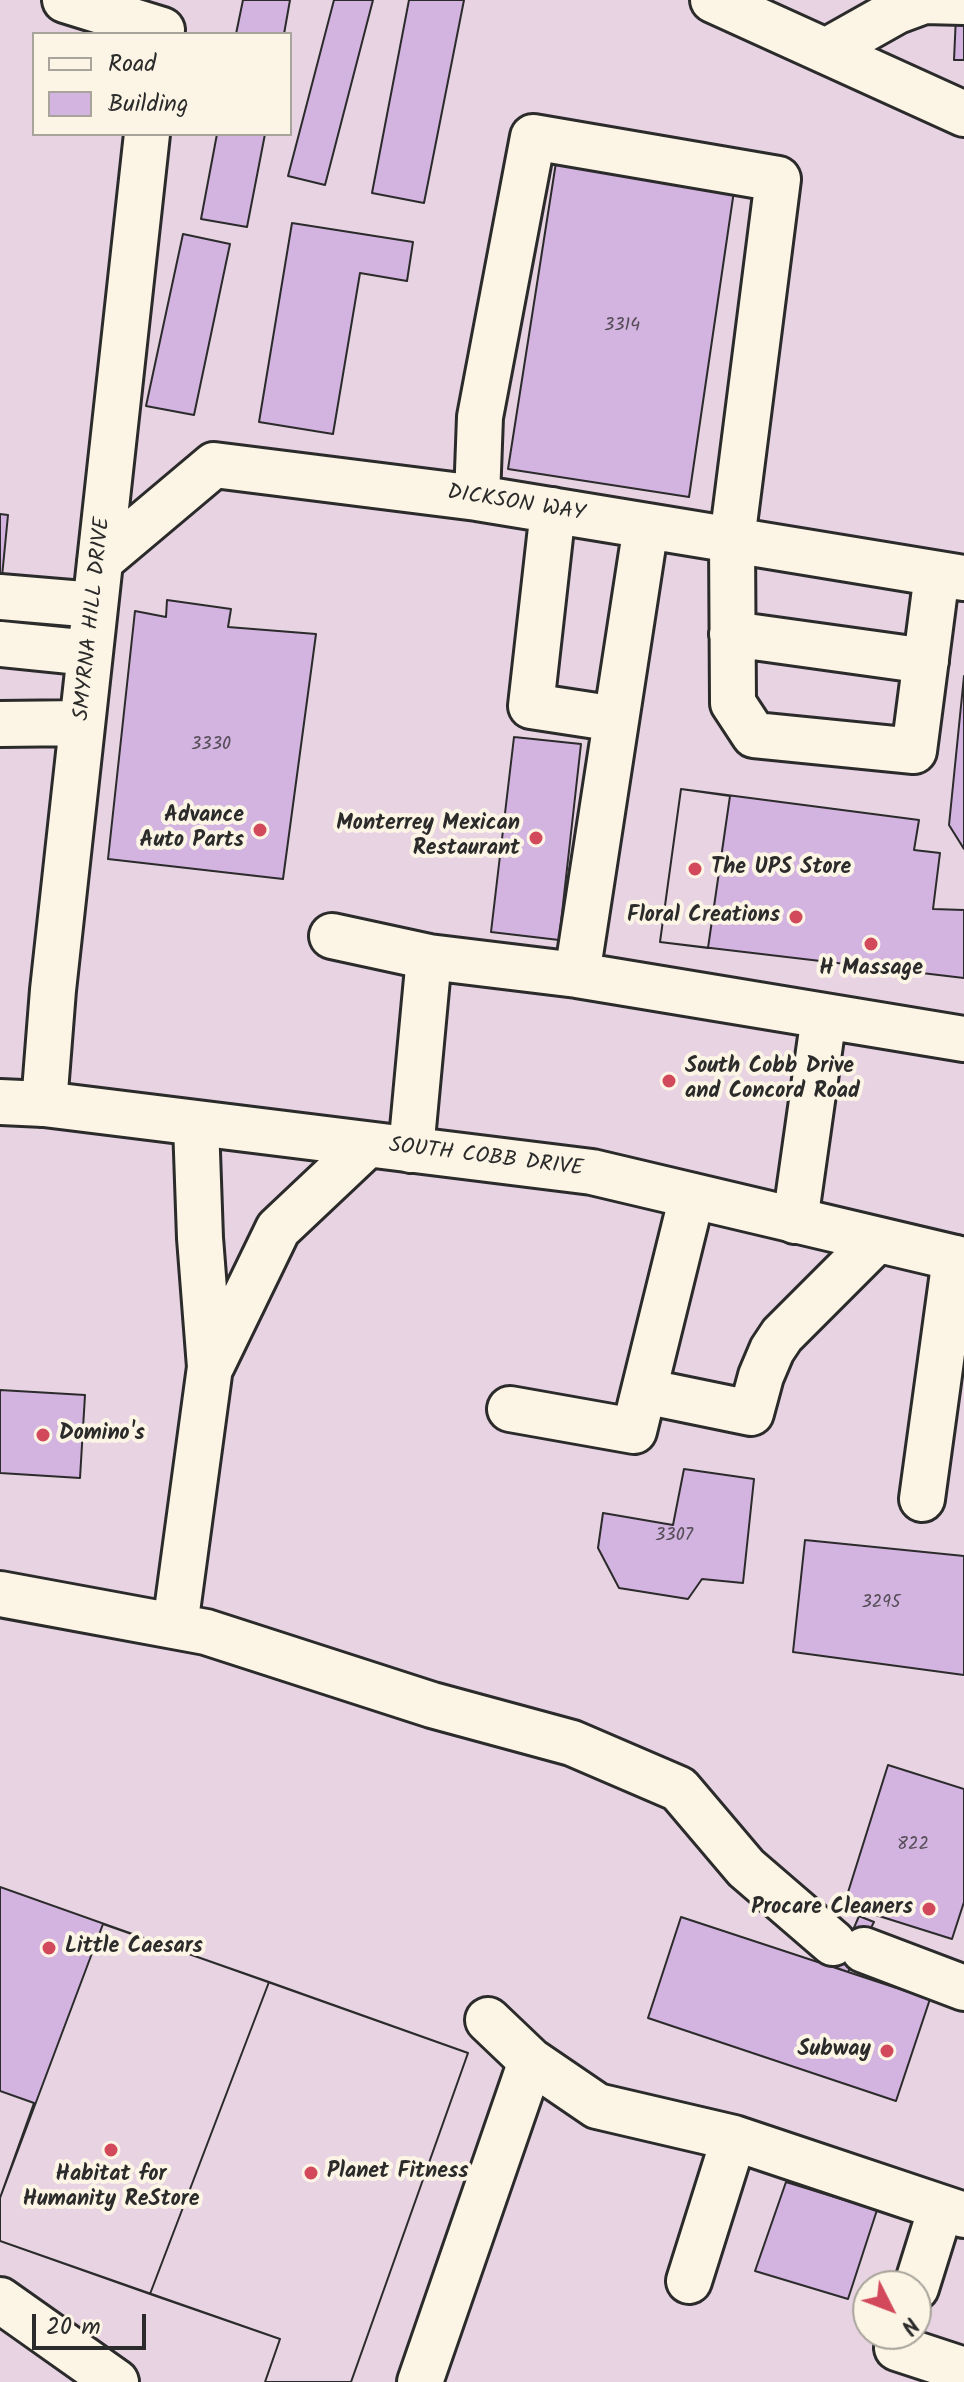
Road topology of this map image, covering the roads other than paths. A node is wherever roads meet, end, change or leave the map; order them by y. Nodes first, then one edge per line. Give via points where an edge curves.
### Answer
1 (65, 0) edge
2 (713, 0) edge
3 (964, 2) edge
4 (164, 21) edge
5 (826, 51) junction
6 (964, 114) edge
7 (147, 136) edge
8 (477, 498) junction
9 (553, 510) junction
10 (646, 526) junction
11 (732, 540) junction
12 (100, 561) junction
13 (950, 576) edge
14 (0, 597) edge
15 (95, 605) junction
16 (732, 634) junction
17 (0, 644) edge
18 (90, 653) junction
19 (926, 661) junction
20 (616, 719) junction
21 (82, 723) junction
22 (0, 724) edge
23 (332, 936) dead end
24 (429, 957) junction
25 (577, 975) junction
26 (824, 1016) junction
27 (964, 1039) edge
28 (0, 1102) edge
29 (44, 1104) junction
30 (196, 1124) junction
31 (367, 1145) junction
32 (411, 1150) junction
33 (692, 1196) junction
34 (795, 1221) junction
35 (877, 1240) junction
36 (960, 1259) edge
37 (210, 1367) junction
38 (644, 1391) junction
39 (510, 1409) dead end
40 (922, 1499) dead end
41 (0, 1594) edge
42 (175, 1626) junction
43 (964, 1988) edge
44 (488, 2020) dead end
45 (531, 2061) junction
46 (734, 2138) junction
47 (953, 2212) edge
48 (925, 2270) edge
49 (689, 2281) dead end
50 (0, 2300) edge
51 (903, 2350) edge
52 (964, 2370) edge
53 (116, 2382) edge
54 (420, 2382) edge

1 - 4 street
2 - 5 street
3 - 5 street via 924,1
5 - 6 street
7 - 12 street, SMYRNA HILL DRIVE
8 - 9 street, DICKSON WAY
8 - 11 street via 480,417 533,137 778,179
8 - 12 street, DICKSON WAY via 214,465
9 - 10 street, DICKSON WAY
9 - 20 street via 531,706
10 - 11 street, DICKSON WAY
10 - 20 street
11 - 13 street, DICKSON WAY
11 - 16 street
12 - 15 street, SMYRNA HILL DRIVE
13 - 19 street
14 - 15 street
15 - 18 street, SMYRNA HILL DRIVE
16 - 19 street
16 - 19 street via 733,703 754,735 914,751
17 - 18 street
18 - 21 street, SMYRNA HILL DRIVE
20 - 25 street
21 - 22 street
21 - 29 street, SMYRNA HILL DRIVE
23 - 24 street
24 - 25 street
24 - 32 street
25 - 26 street
26 - 27 street
26 - 34 street
28 - 29 street, SOUTH COBB DRIVE
29 - 30 street, SOUTH COBB DRIVE
30 - 31 street, SOUTH COBB DRIVE
30 - 37 street
31 - 32 street, SOUTH COBB DRIVE
31 - 37 street via 278,1229
32 - 33 street, SOUTH COBB DRIVE via 592,1172
33 - 34 street, SOUTH COBB DRIVE
33 - 38 street
34 - 35 street, SOUTH COBB DRIVE
35 - 36 street, SOUTH COBB DRIVE
35 - 38 street via 782,1335 761,1376 751,1413
36 - 40 street
37 - 42 street
38 - 39 street via 634,1431
41 - 42 street
42 - 43 street via 572,1743 679,1789 746,1868 848,1947
44 - 45 street
45 - 46 street via 597,2106
45 - 54 street
46 - 47 street
46 - 49 street
47 - 48 street
50 - 53 street
51 - 52 street

